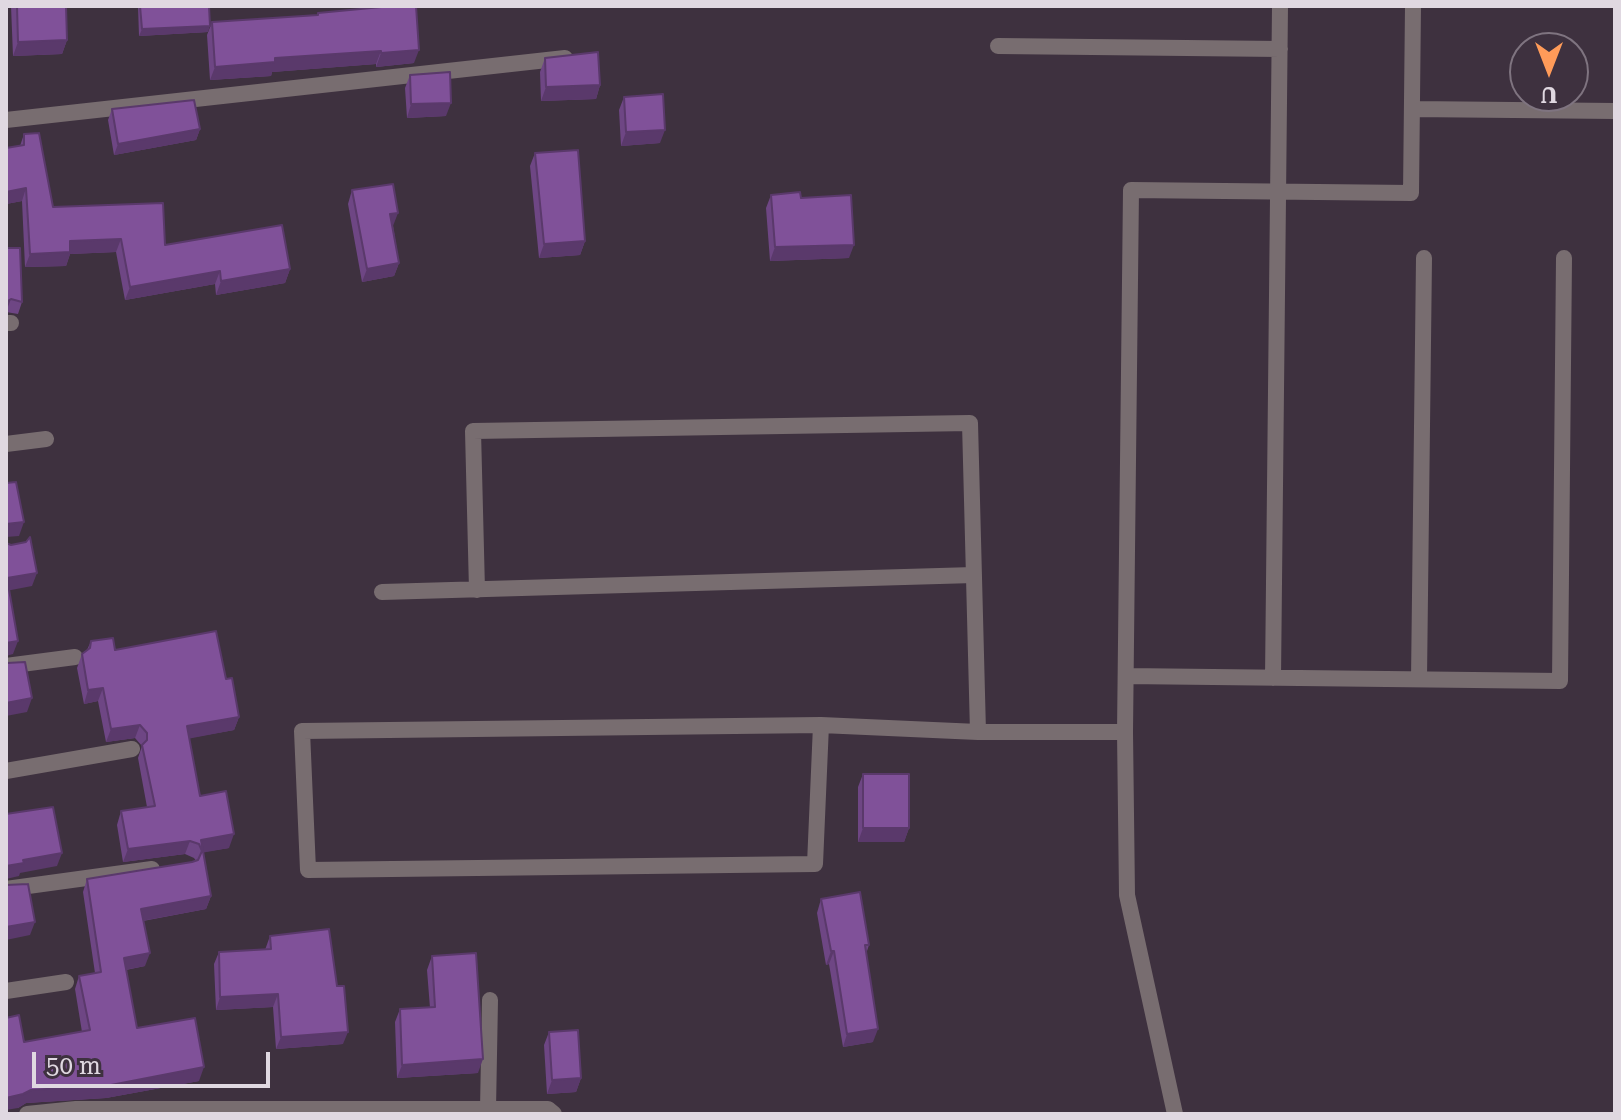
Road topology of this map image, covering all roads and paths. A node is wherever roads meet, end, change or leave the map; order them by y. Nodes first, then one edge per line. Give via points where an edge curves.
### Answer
1 (1280, 6) edge
2 (1413, 6) edge
3 (998, 46) dead end
4 (1280, 49) junction
5 (574, 57) edge
6 (1412, 109) junction
7 (1615, 111) edge
8 (6, 120) edge
9 (1278, 191) junction
10 (1424, 258) dead end
11 (1564, 258) dead end
12 (46, 439) dead end
13 (6, 444) edge
14 (974, 575) junction
15 (477, 590) junction
16 (382, 592) dead end
17 (75, 657) dead end
18 (6, 666) edge
19 (1126, 676) junction
20 (1273, 678) junction
21 (1419, 679) junction
22 (821, 725) junction
23 (978, 732) junction
24 (1125, 732) junction
25 (132, 749) dead end
26 (6, 771) edge
27 (171, 867) edge
28 (6, 889) edge
29 (66, 982) dead end
30 (6, 991) edge
31 (490, 1000) dead end
32 (488, 1109) junction
33 (27, 1114) edge
34 (554, 1114) edge
35 (1175, 1114) edge

1 - 4 street
2 - 6 street
3 - 4 street
4 - 9 street
5 - 8 street
6 - 7 street
6 - 9 street via 1411,193
9 - 19 street via 1131,190
9 - 20 street
10 - 21 street
11 - 21 street via 1560,681
12 - 13 street
14 - 15 street
14 - 15 street via 970,423 473,431
14 - 23 street
15 - 16 street
17 - 18 street
19 - 20 street
19 - 24 street
20 - 21 street
22 - 22 street via 302,731 308,870 815,864
22 - 23 street
23 - 24 street
24 - 35 street via 1127,895
25 - 26 street
27 - 28 street
29 - 30 street
31 - 32 street
32 - 33 street via 76,1109
32 - 34 street via 548,1109

